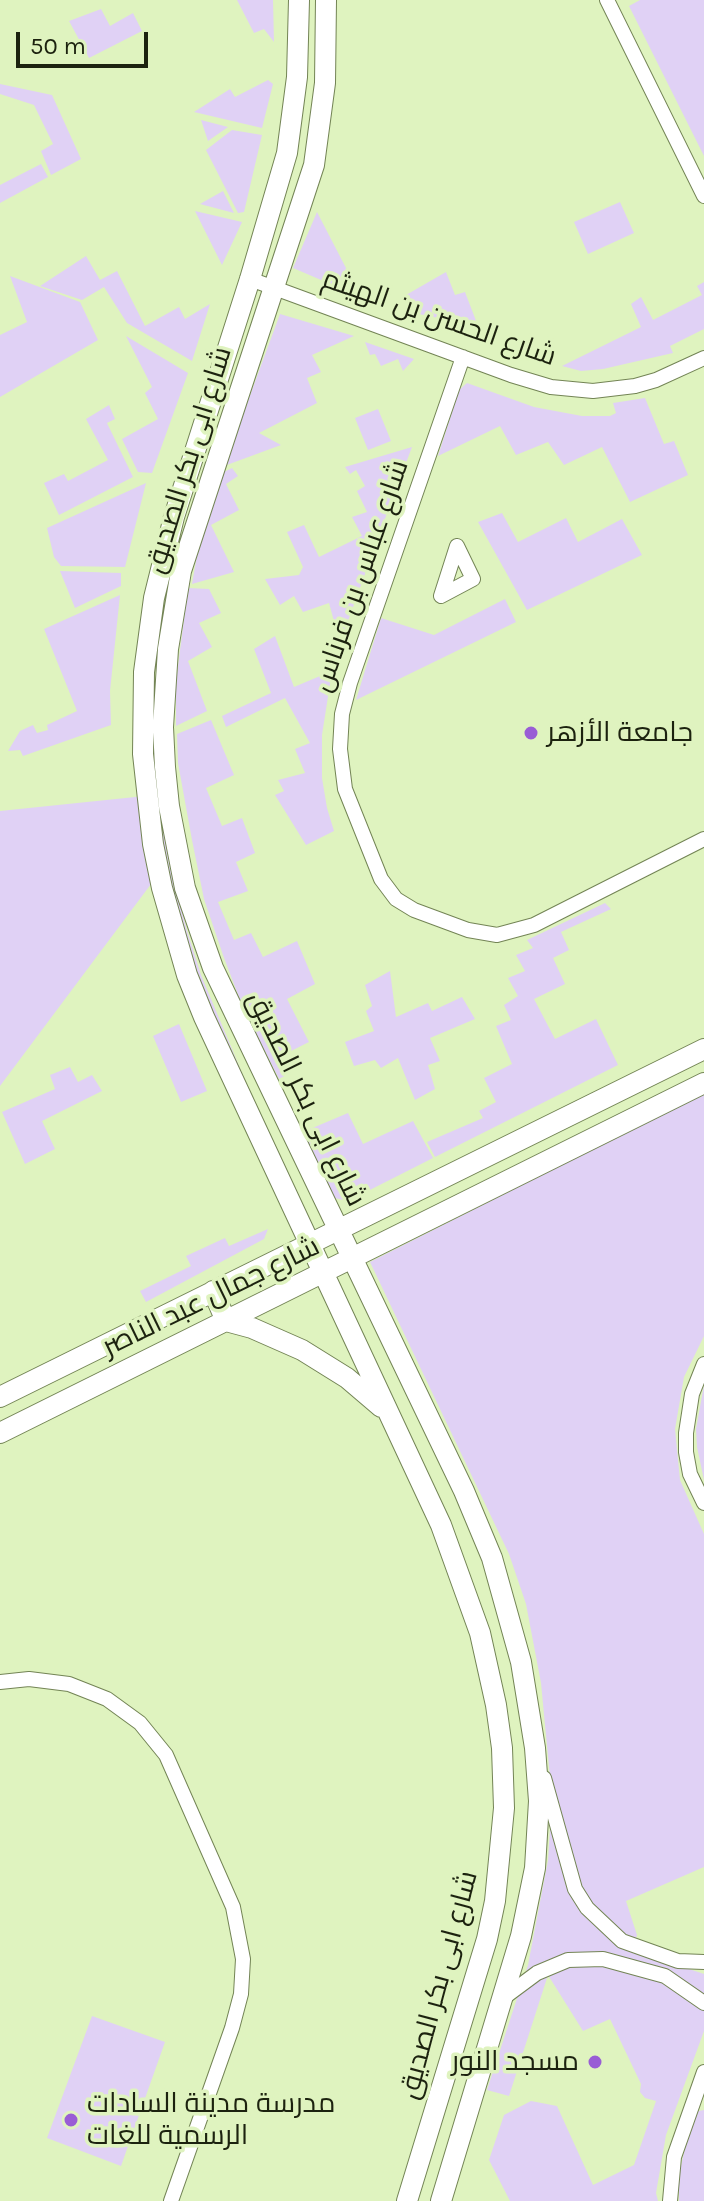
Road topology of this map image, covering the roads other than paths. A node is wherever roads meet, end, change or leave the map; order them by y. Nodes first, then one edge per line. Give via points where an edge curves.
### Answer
1 (299, 0) edge
2 (326, 0) edge
3 (607, 0) edge
4 (704, 196) edge
5 (250, 279) junction
6 (274, 287) junction
7 (463, 357) junction
8 (704, 358) edge
9 (704, 839) edge
10 (704, 1049) edge
11 (704, 1083) edge
12 (302, 1154) junction
13 (275, 1169) junction
14 (338, 1229) junction
15 (309, 1243) junction
16 (352, 1258) junction
17 (324, 1272) junction
18 (213, 1291) junction
19 (226, 1321) junction
20 (704, 1364) edge
21 (0, 1397) edge
22 (388, 1414) junction
23 (0, 1433) edge
24 (704, 1503) edge
25 (0, 1682) edge
26 (535, 1748) junction
27 (704, 1962) edge
28 (502, 2000) junction
29 (704, 2003) edge
30 (704, 2072) edge
31 (408, 2196) edge
32 (441, 2200) edge
33 (171, 2201) edge
34 (670, 2201) edge

1 - 5 main road, شارع ابى بكر الصديق via 297,77 287,153
2 - 6 main road, شارع ابى بكر الصديق via 325,83 314,165
3 - 4 street
5 - 6 street, شارع الحسن بن الهيثم
5 - 13 main road, شارع ابى بكر الصديق via 162,559 148,632 142,727 153,844 174,932 204,1017
6 - 7 street, شارع الحسن بن الهيثم
6 - 12 main road, شارع ابى بكر الصديق via 181,571 163,727 169,806 198,929
7 - 8 street, شارع الحسن بن الهيثم via 530,382 593,391 656,380
7 - 9 street, شارع عباس بن فرناس via 342,714 345,789 381,879 396,899 414,910 497,935 523,930
10 - 14 main road, شارع جمال عبد الناصر
11 - 16 main road, شارع جمال عبد الناصر
12 - 13 main road
12 - 14 main road, شارع ابى بكر الصديق
13 - 15 main road, شارع ابى بكر الصديق
14 - 15 main road, شارع جمال عبد الناصر
14 - 16 main road, شارع ابى بكر الصديق
15 - 17 main road, شارع ابى بكر الصديق
15 - 18 main road, شارع جمال عبد الناصر
16 - 17 main road, شارع جمال عبد الناصر
16 - 26 main road, شارع ابى بكر الصديق via 492,1558 521,1662
17 - 19 main road, شارع جمال عبد الناصر
17 - 22 main road, شارع ابى بكر الصديق
18 - 19 main road
18 - 21 main road, شارع جمال عبد الناصر
19 - 22 main road via 278,1338 325,1363
19 - 23 main road, شارع جمال عبد الناصر
20 - 24 street via 692,1394 686,1433 690,1474
22 - 31 main road, شارع ابى بكر الصديق via 469,1598 496,1705 504,1775 500,1871 487,1939
25 - 33 street via 69,1684 107,1699 140,1723 166,1755 233,1907 243,1959 238,2011
26 - 27 street via 575,1889 587,1908 622,1941 678,1961
26 - 28 main road, شارع ابى بكر الصديق via 535,1868
28 - 29 street via 537,1973 568,1960 603,1959 665,1976
28 - 32 main road, شارع ابى بكر الصديق
30 - 34 street via 674,2157
31 - 32 main road

